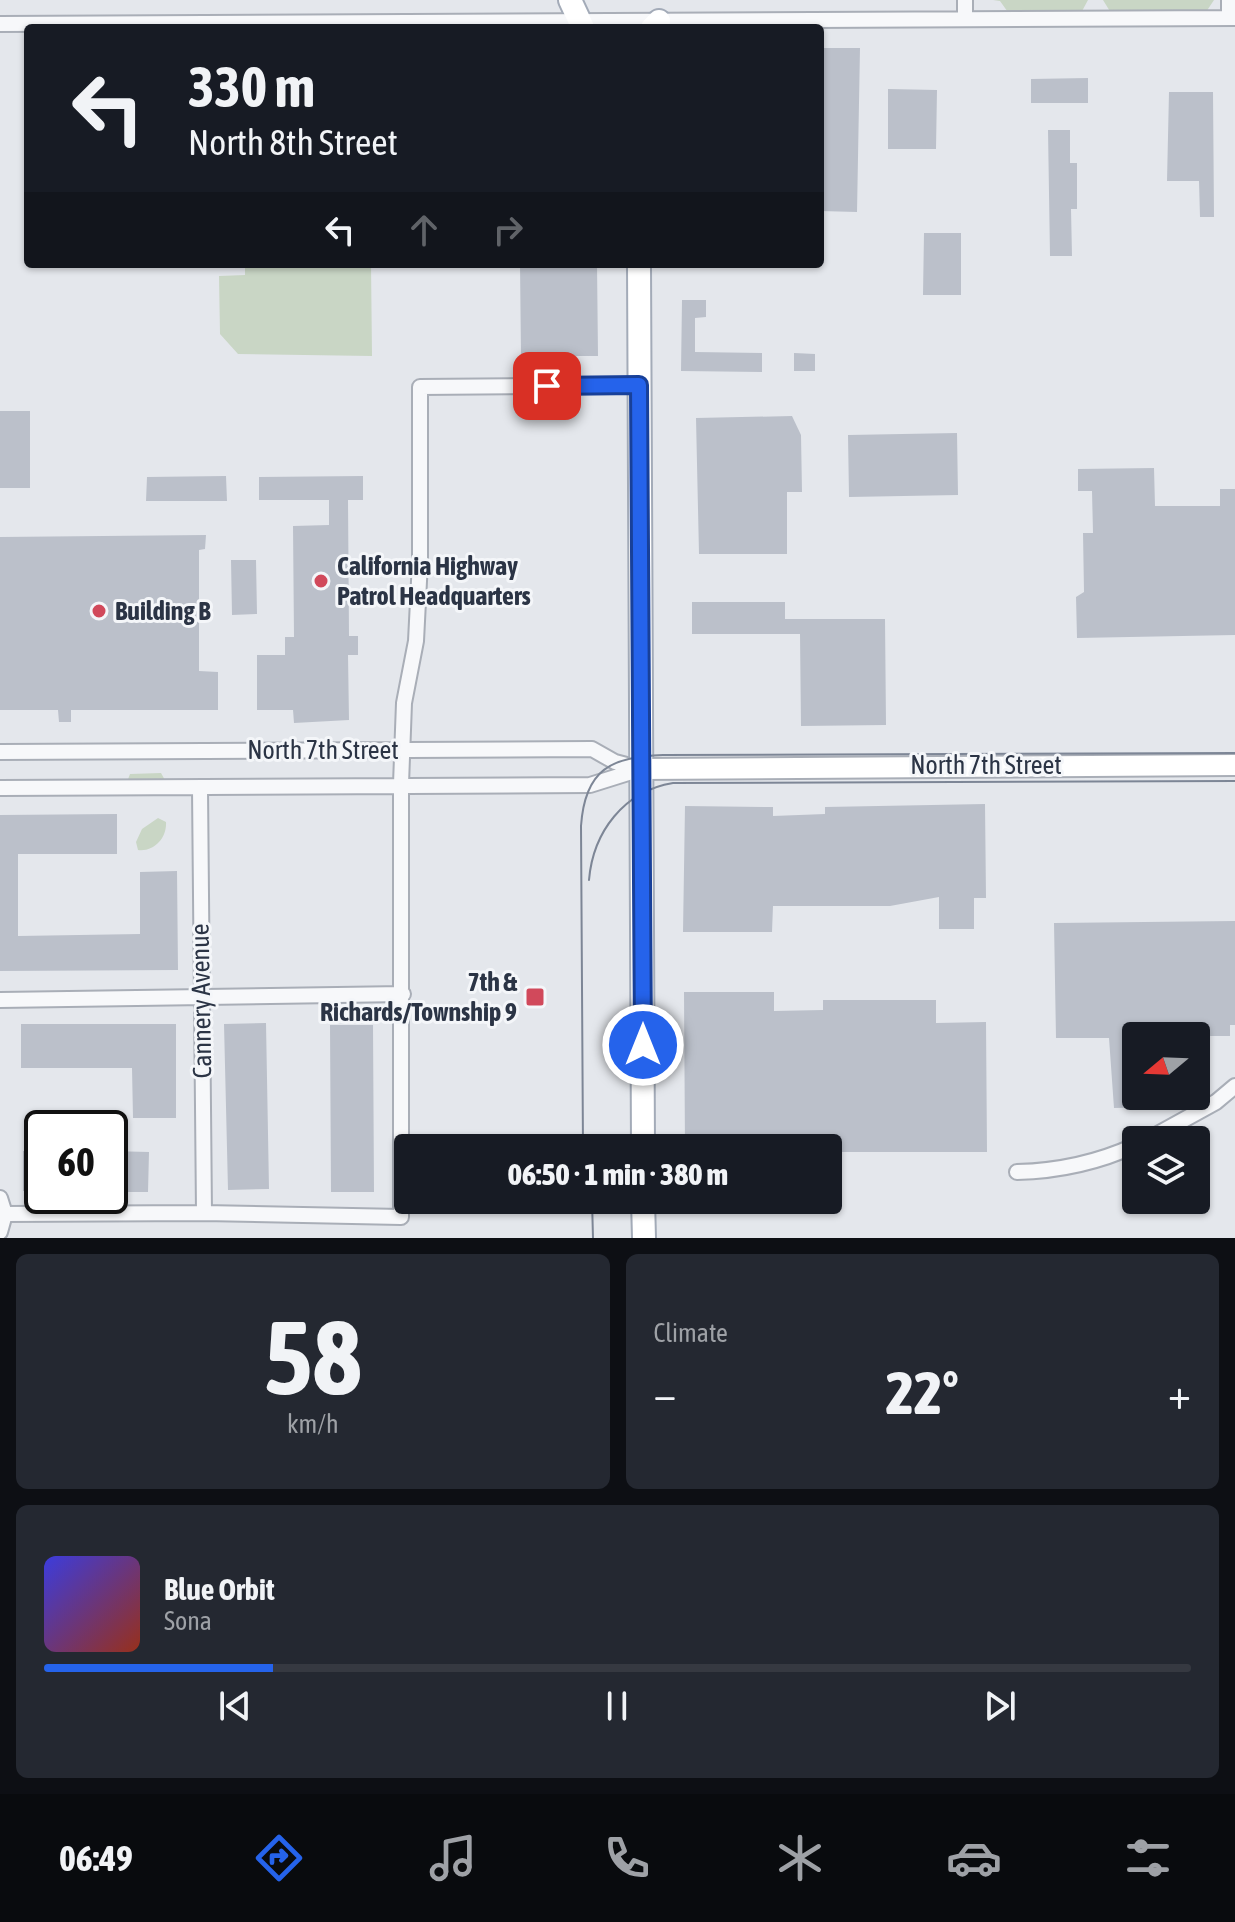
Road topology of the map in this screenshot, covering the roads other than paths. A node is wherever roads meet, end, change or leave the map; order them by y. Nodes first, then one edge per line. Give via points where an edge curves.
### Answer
1 (570, 0) edge
2 (965, 0) edge
3 (1229, 0) edge
4 (1232, 18) edge
5 (965, 19) junction
6 (0, 24) edge
7 (581, 24) edge
8 (655, 24) edge
9 (639, 268) edge
10 (639, 385) junction
11 (402, 751) junction
12 (0, 752) edge
13 (1235, 765) edge
14 (642, 769) junction
15 (401, 784) junction
16 (0, 788) edge
17 (200, 789) junction
18 (403, 994) junction
19 (199, 998) junction
20 (0, 1000) edge
21 (1235, 1086) edge
22 (1172, 1126) edge
23 (643, 1134) edge
24 (1122, 1151) edge
25 (1017, 1172) dead end
26 (0, 1198) edge
27 (204, 1213) junction
28 (5, 1214) junction
29 (643, 1214) edge
30 (0, 1232) edge
31 (644, 1238) edge

1 - 7 main road
2 - 5 street
3 - 4 street
4 - 5 street
5 - 8 street
6 - 7 street
7 - 8 street
9 - 10 main road
10 - 11 street via 420,387 420,561
10 - 14 main road
11 - 12 street, North 7th Street
11 - 14 street, North 7th Street via 592,749
11 - 15 street
13 - 14 main road, North 7th Street
14 - 15 street, North 7th Street via 590,785
14 - 23 main road
15 - 17 street, North 7th Street
15 - 18 street
16 - 17 street, North 7th Street
17 - 19 street, Cannery Avenue
18 - 19 street
18 - 27 street via 401,1217
19 - 20 street
19 - 27 street, Cannery Avenue
21 - 22 street
24 - 25 street via 1051,1172
26 - 28 street
27 - 28 street
28 - 30 street
29 - 31 main road

